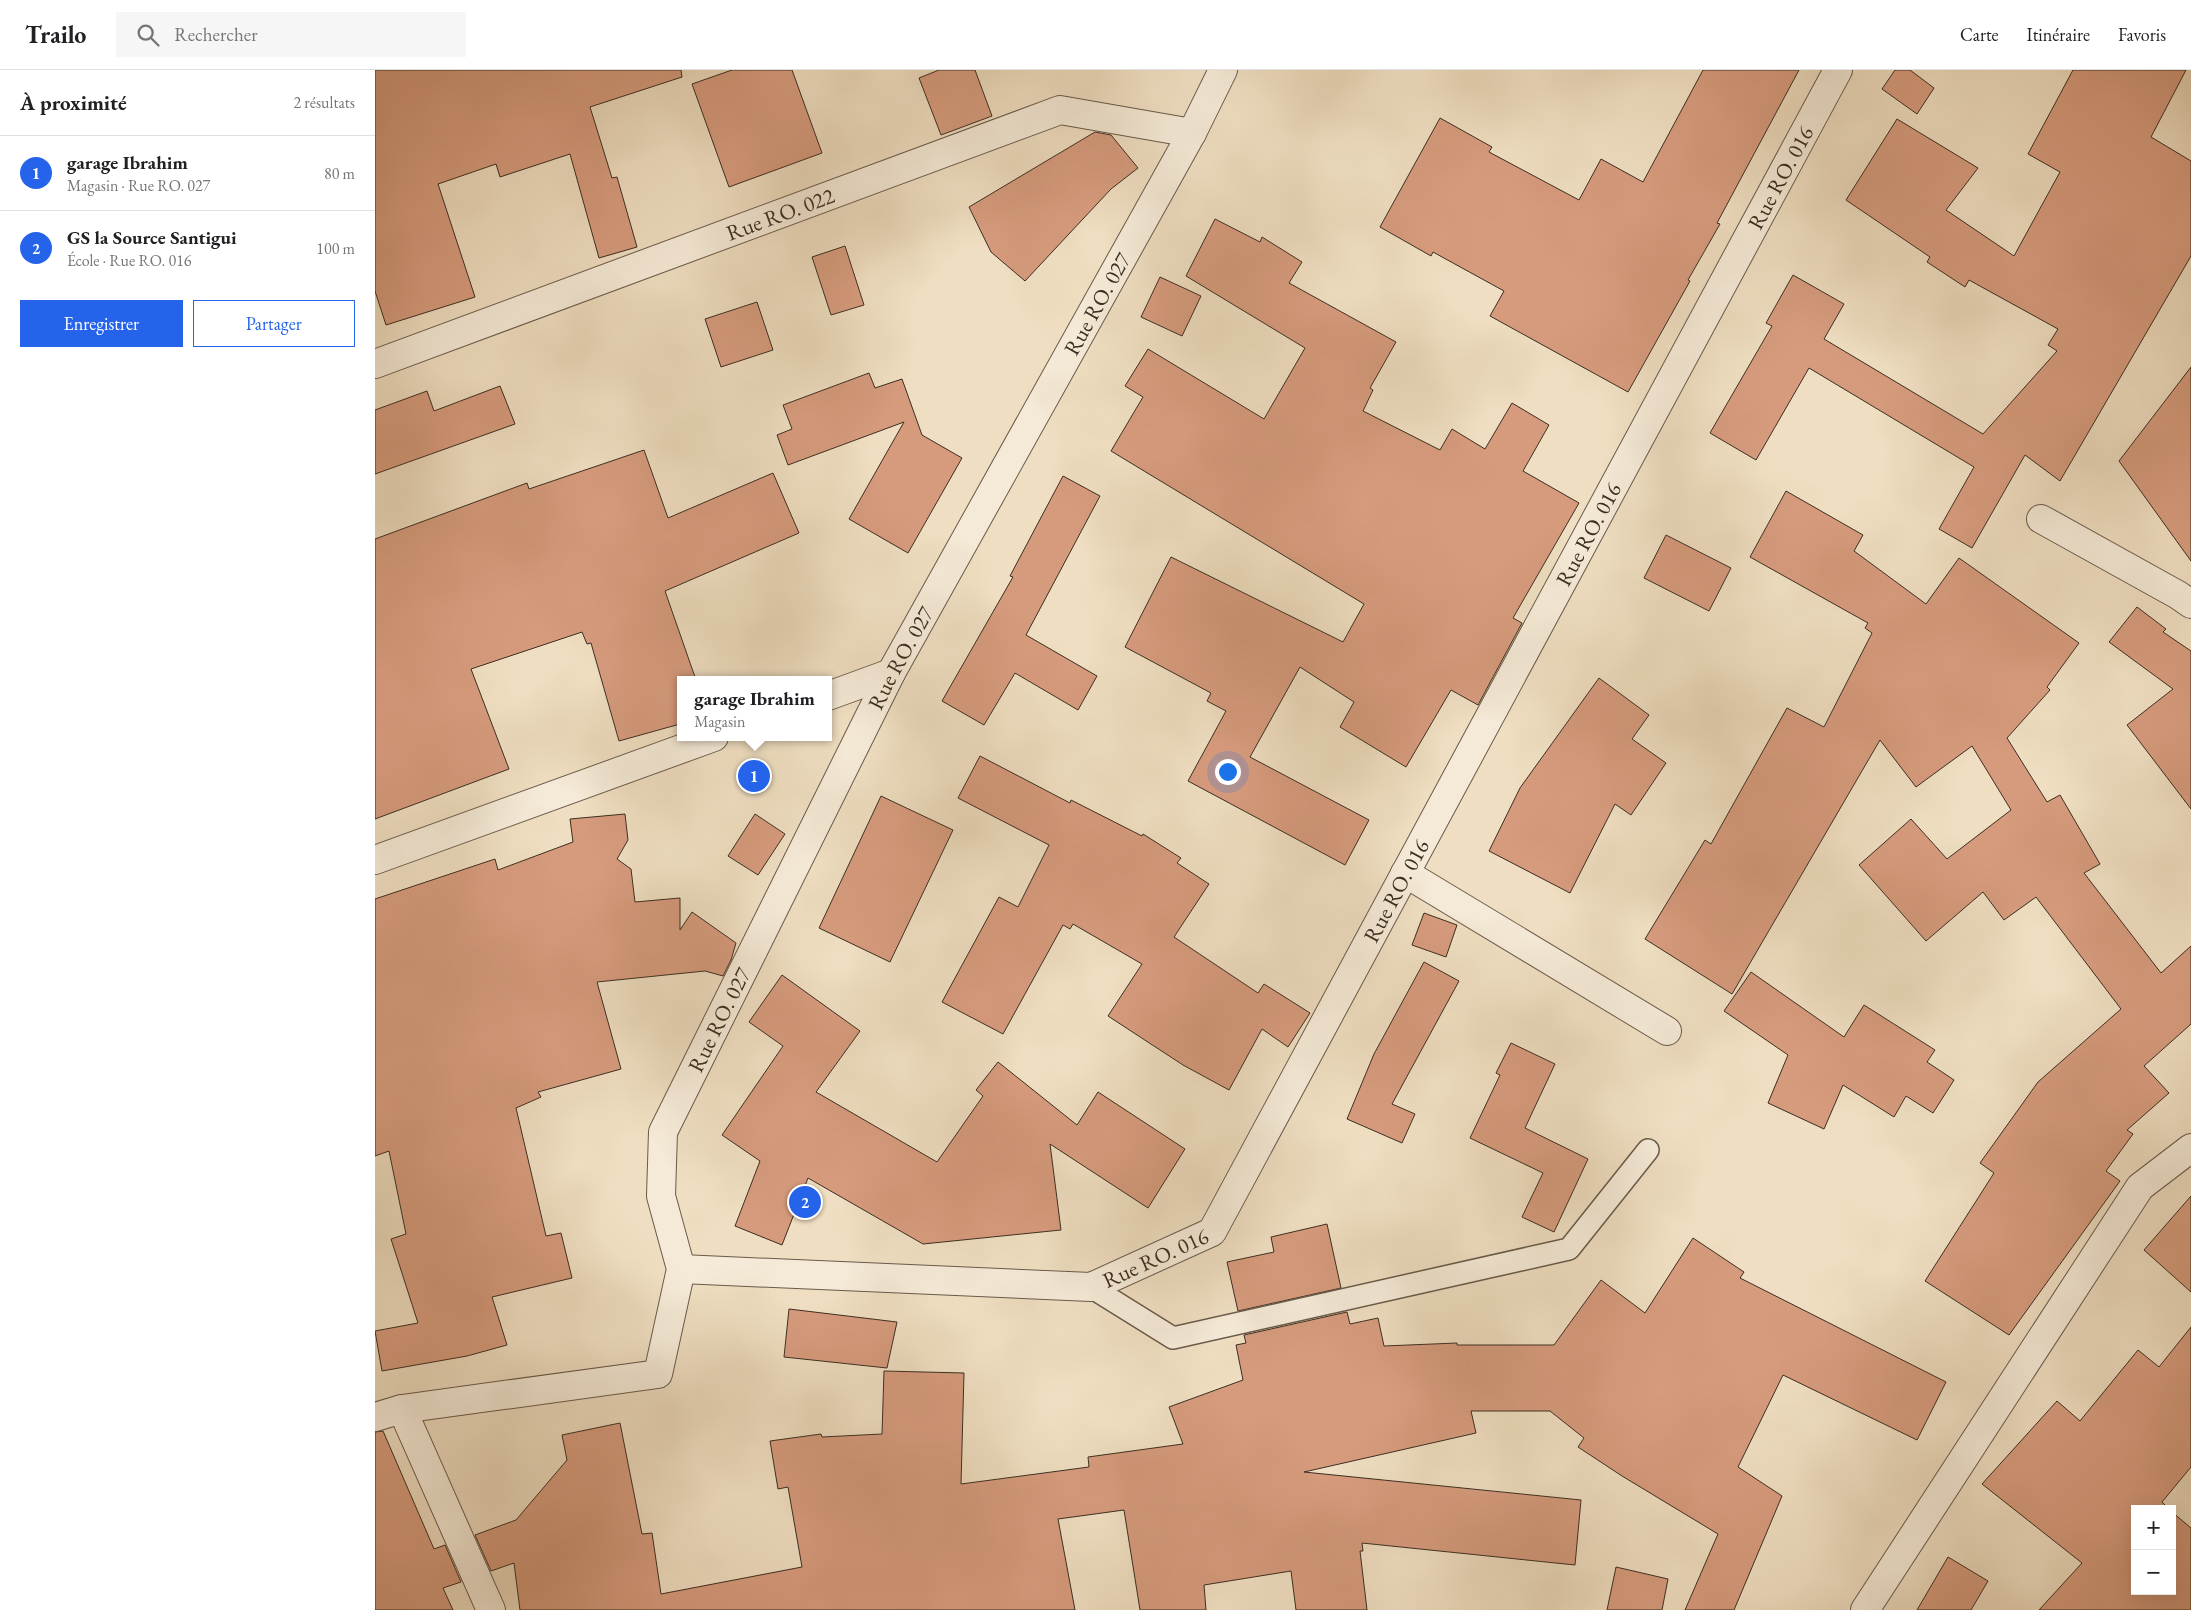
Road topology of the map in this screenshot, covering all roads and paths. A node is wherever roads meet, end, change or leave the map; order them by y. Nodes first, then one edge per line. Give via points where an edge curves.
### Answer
1 (1223, 70) edge
2 (1838, 70) edge
3 (1192, 133) junction
4 (375, 364) edge
5 (2041, 519) dead end
6 (2187, 592) edge
7 (891, 673) junction
8 (832, 695) edge
9 (703, 741) edge
10 (375, 860) edge
11 (1405, 873) junction
12 (1667, 1031) dead end
13 (2191, 1148) edge
14 (1648, 1150) dead end
15 (681, 1269) junction
16 (1091, 1287) junction
17 (402, 1410) junction
18 (375, 1417) edge
19 (491, 1610) edge
20 (1865, 1610) edge

1 - 3 street, Rue RO. 027
2 - 11 street, Rue RO. 016
3 - 4 street, Rue RO. 022 via 1060,110
3 - 7 street, Rue RO. 027
5 - 6 street
7 - 8 street
7 - 15 street, Rue RO. 027 via 663,1132 661,1196
9 - 10 street
11 - 12 street
11 - 16 street, Rue RO. 016 via 1212,1232
13 - 20 street via 2140,1187
14 - 16 lane via 1569,1249 1173,1338
15 - 16 street, Rue RO. 016
15 - 17 street via 658,1374
17 - 18 street
17 - 19 street

